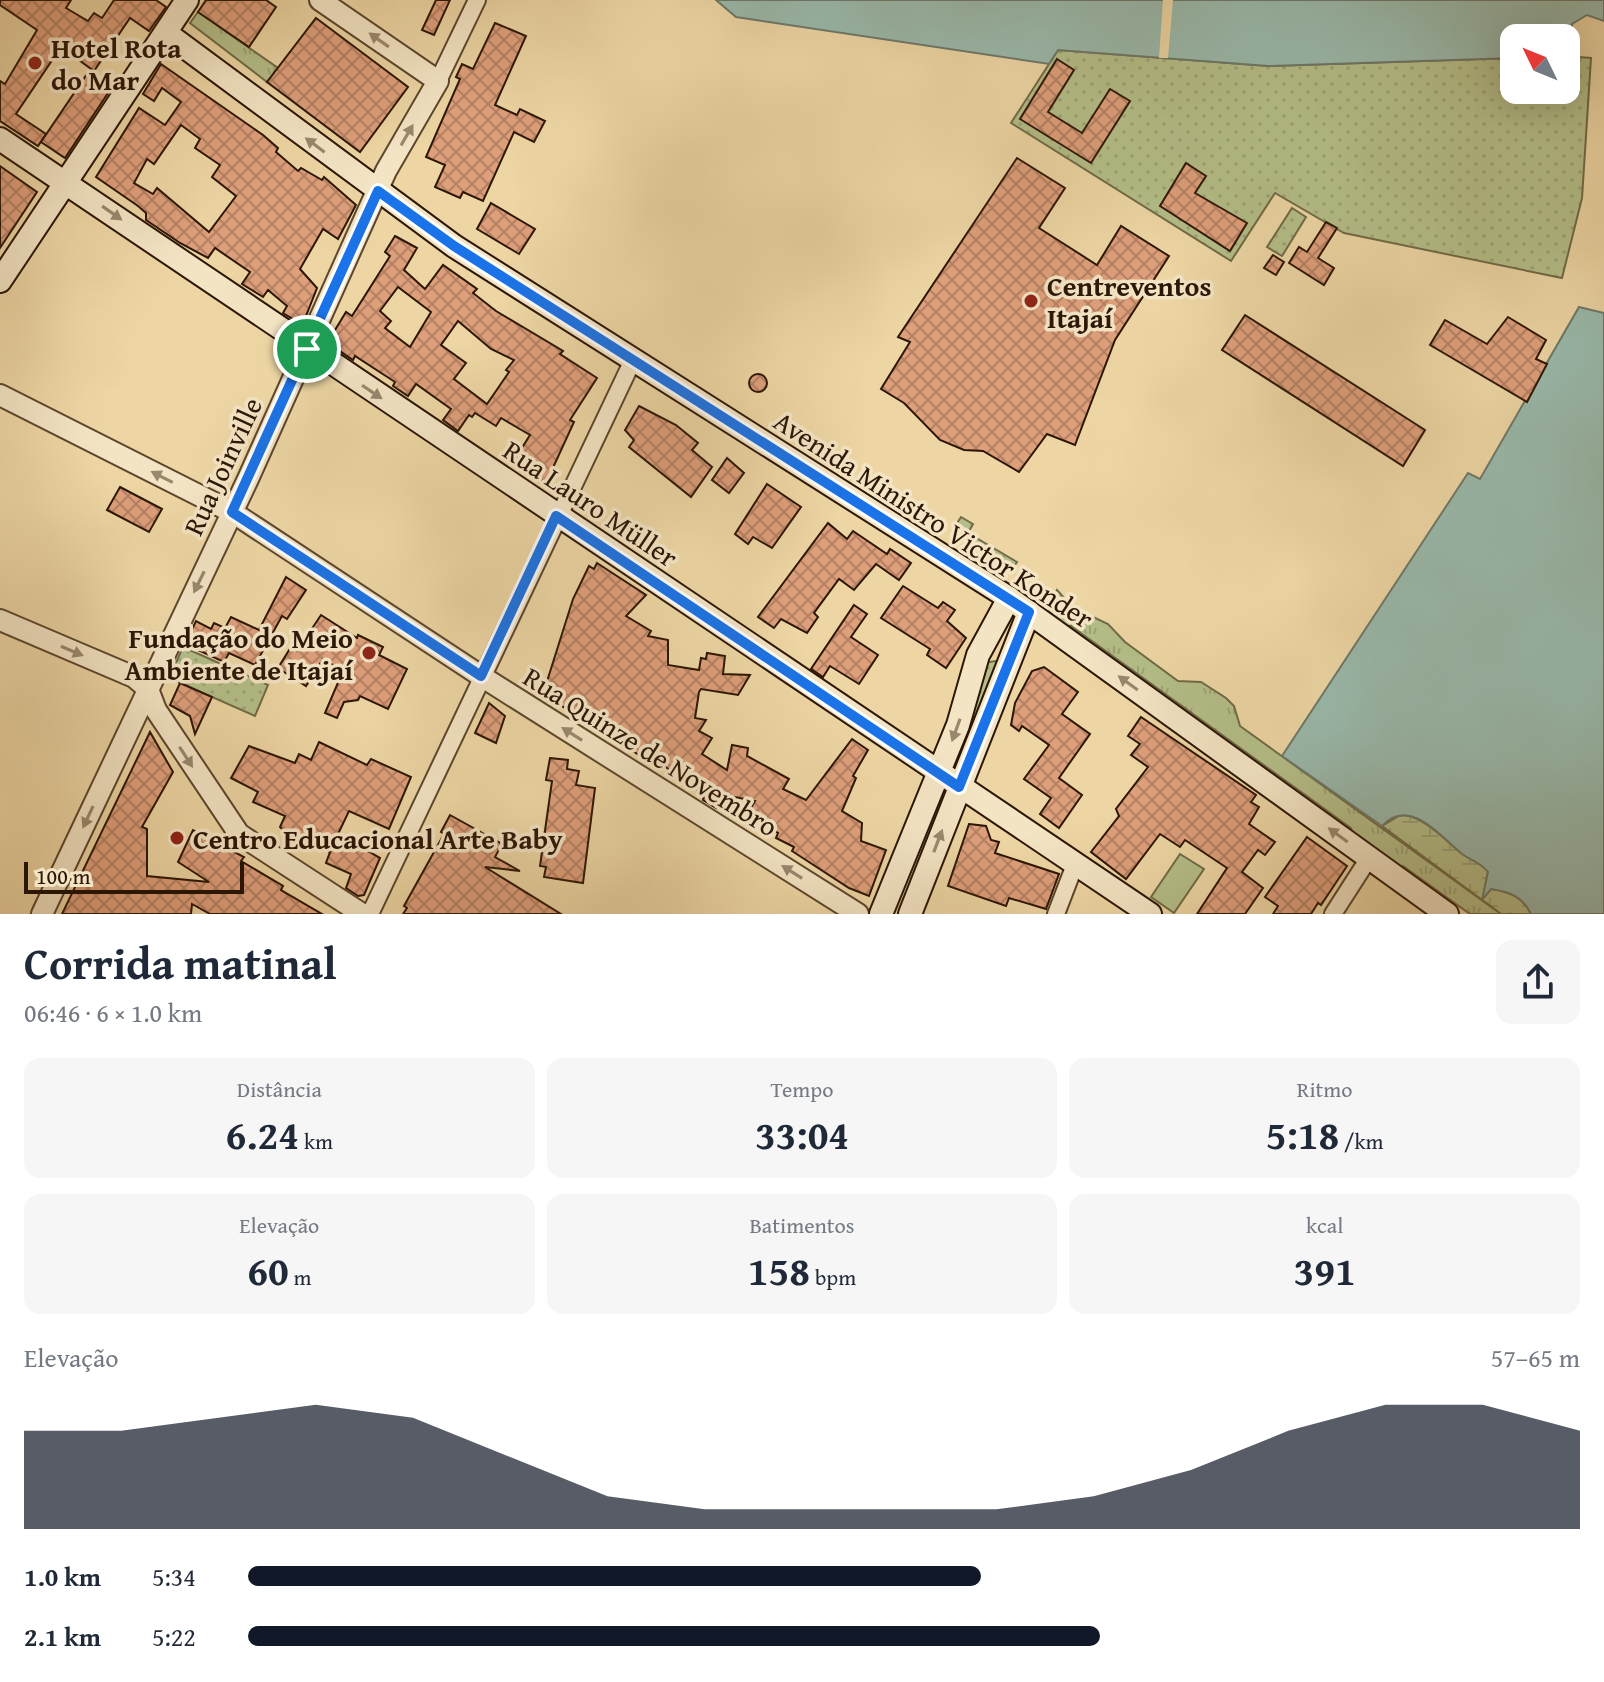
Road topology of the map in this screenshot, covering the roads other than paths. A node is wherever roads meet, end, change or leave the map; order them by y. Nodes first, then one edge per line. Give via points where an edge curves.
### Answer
1 (187, 0) edge
2 (320, 0) edge
3 (477, 0) edge
4 (166, 33) junction
5 (438, 81) junction
6 (0, 139) edge
7 (67, 182) junction
8 (378, 191) junction
9 (0, 281) edge
10 (307, 349) junction
11 (633, 360) junction
12 (0, 395) edge
13 (232, 512) junction
14 (556, 516) junction
15 (1009, 598) junction
16 (1029, 612) junction
17 (0, 620) edge
18 (978, 655) junction
19 (1008, 664) junction
20 (481, 676) junction
21 (148, 689) junction
22 (938, 773) junction
23 (959, 787) junction
24 (1369, 858) junction
25 (1076, 862) junction
26 (42, 914) edge
27 (362, 914) edge
28 (370, 914) edge
29 (858, 914) edge
30 (881, 914) edge
31 (910, 914) edge
32 (1056, 914) edge
33 (1150, 914) edge
34 (1333, 914) edge
35 (1447, 914) edge

1 - 4 main road
5 -> 2 street
3 - 5 street, Rua Joinville
4 - 7 main road
8 -> 4 main road, Avenida Ministro Victor Konder
8 -> 5 street, Rua Joinville
6 - 7 main road, Rua Lauro Müller
7 - 9 main road
7 -> 10 main road, Rua Lauro Müller
8 - 10 street, Rua Joinville
8 - 11 main road, Avenida Ministro Victor Konder
10 - 13 street, Rua Joinville
10 -> 14 main road, Rua Lauro Müller
11 - 14 street
11 - 15 main road, Avenida Ministro Victor Konder
13 -> 12 street, Rua Quinze de Novembro
13 - 20 street, Rua Quinze de Novembro
13 -> 21 street, Rua Joinville
14 - 20 street
14 - 22 main road, Rua Lauro Müller
15 - 16 main road, Avenida Ministro Victor Konder
15 - 18 main road
16 - 19 main road
24 -> 16 main road, Avenida Ministro Victor Konder
17 -> 21 street via 134,677
18 - 19 main road via 996,651
18 -> 22 main road
19 - 23 main road
20 - 28 street
29 -> 20 street, Rua Quinze de Novembro
21 -> 26 street, Rua Joinville
21 -> 27 street via 156,710 239,834
22 - 23 main road, Rua Lauro Müller
22 - 30 main road
23 - 25 main road, Rua Lauro Müller
31 -> 23 main road
24 - 34 street
24 - 35 main road, Avenida Ministro Victor Konder
25 - 32 street
25 - 33 main road, Rua Lauro Müller

